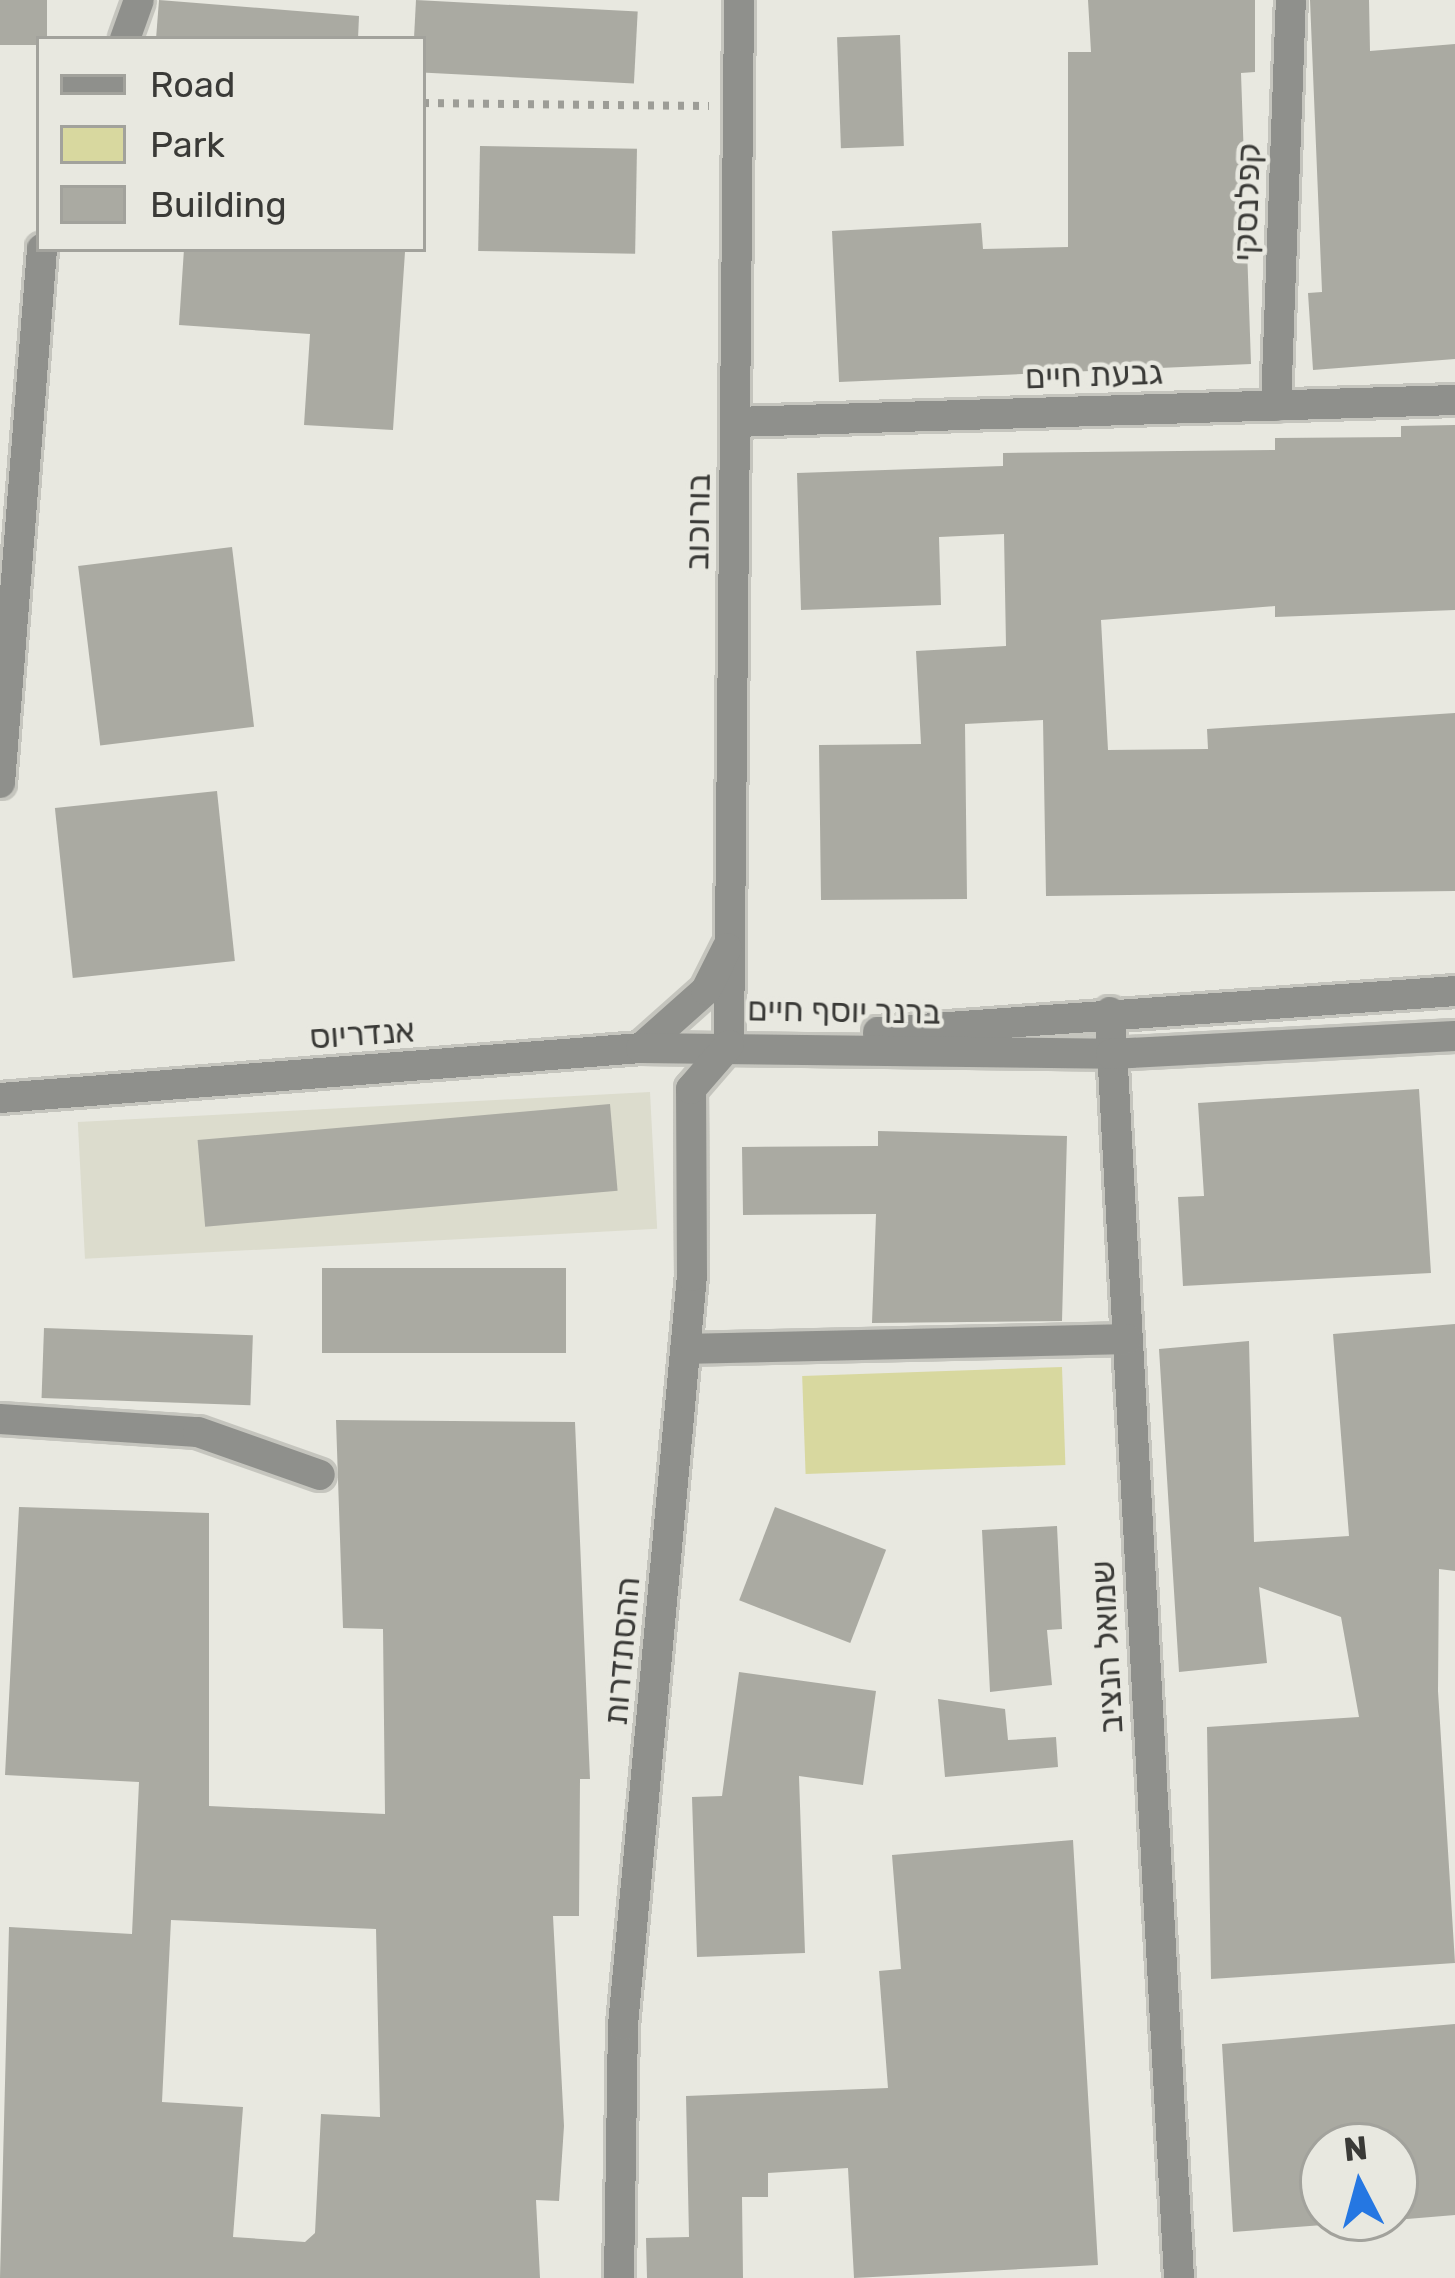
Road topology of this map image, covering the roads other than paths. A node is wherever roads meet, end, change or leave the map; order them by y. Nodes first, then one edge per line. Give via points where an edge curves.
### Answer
1 (139, 0) edge
2 (739, 0) edge
3 (1291, 0) edge
4 (126, 36) edge
5 (42, 252) edge
6 (1455, 400) edge
7 (1276, 406) junction
8 (735, 422) junction
9 (0, 783) edge
10 (730, 942) junction
11 (1455, 992) edge
12 (1110, 1012) junction
13 (1455, 1036) edge
14 (729, 1045) junction
15 (641, 1048) junction
16 (1112, 1054) junction
17 (0, 1098) edge
18 (1126, 1339) junction
19 (686, 1349) junction
20 (0, 1419) edge
21 (320, 1475) dead end
22 (619, 2278) edge
23 (1179, 2278) edge

1 - 4 street
2 - 8 street, בורוכוב
3 - 7 street, קפלנסקי
5 - 9 street
6 - 7 street, גבעת חיים
7 - 8 street, גבעת חיים
8 - 10 street, בורוכוב
10 - 14 street, בורוכוב
10 - 15 street via 706,990
11 - 12 street, ברנר יוסף חיים
12 - 14 street, ברנר יוסף חיים
12 - 16 street, שמואל הנציב
13 - 16 street, ברנר יוסף חיים
14 - 15 street, אנדריוס
14 - 16 street, ברנר יוסף חיים
14 - 19 street, ההסתדרות via 691,1089
15 - 17 street, אנדריוס
16 - 18 street, שמואל הנציב
18 - 19 street
18 - 23 street, שמואל הנציב
19 - 22 street, ההסתדרות via 623,2024
20 - 21 street via 198,1432

